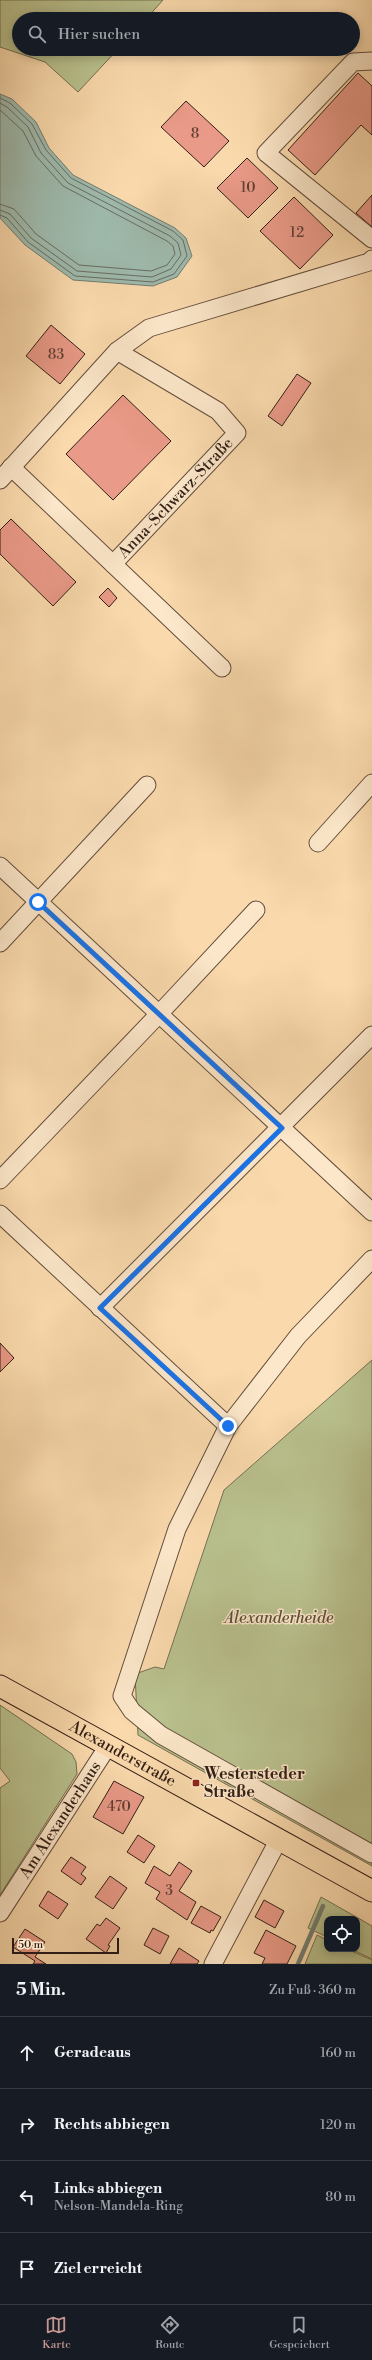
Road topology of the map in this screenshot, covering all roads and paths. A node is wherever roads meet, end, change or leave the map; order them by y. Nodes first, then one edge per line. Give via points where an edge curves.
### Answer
1 (372, 61) edge
2 (372, 239) edge
3 (370, 261) edge
4 (117, 351) junction
5 (4, 472) edge
6 (113, 564) junction
7 (222, 668) dead end
8 (372, 783) edge
9 (147, 785) dead end
10 (318, 843) dead end
11 (0, 866) edge
12 (38, 902) junction
13 (256, 910) dead end
14 (0, 942) edge
15 (159, 1014) junction
16 (372, 1035) edge
17 (282, 1128) junction
18 (0, 1180) edge
19 (372, 1212) edge
20 (0, 1214) edge
21 (372, 1259) edge
22 (100, 1308) junction
23 (228, 1426) junction
24 (0, 1686) edge
25 (108, 1746) junction
26 (279, 1839) junction
27 (372, 1854) edge
28 (372, 1891) edge
29 (0, 1912) edge
30 (213, 1964) edge

1 - 2 street via 353,62 266,153
3 - 4 street via 149,328
4 - 5 street
4 - 6 street, Anna-Schwarz-Straße via 218,411 237,433
5 - 6 street
6 - 7 street
8 - 10 street
9 - 12 street
11 - 12 street
12 - 14 street
12 - 15 street
13 - 15 street
15 - 17 street
15 - 18 street
16 - 17 street
17 - 19 street
17 - 22 street
20 - 22 street
21 - 23 street via 298,1336
22 - 23 street
23 - 27 street via 177,1529 122,1696 132,1711 161,1735
24 - 25 main road, Alexanderstraße
25 - 26 main road, Alexanderstraße
25 - 29 street, Am Alexanderhaus
26 - 28 main road, Alexanderstraße
26 - 30 street

